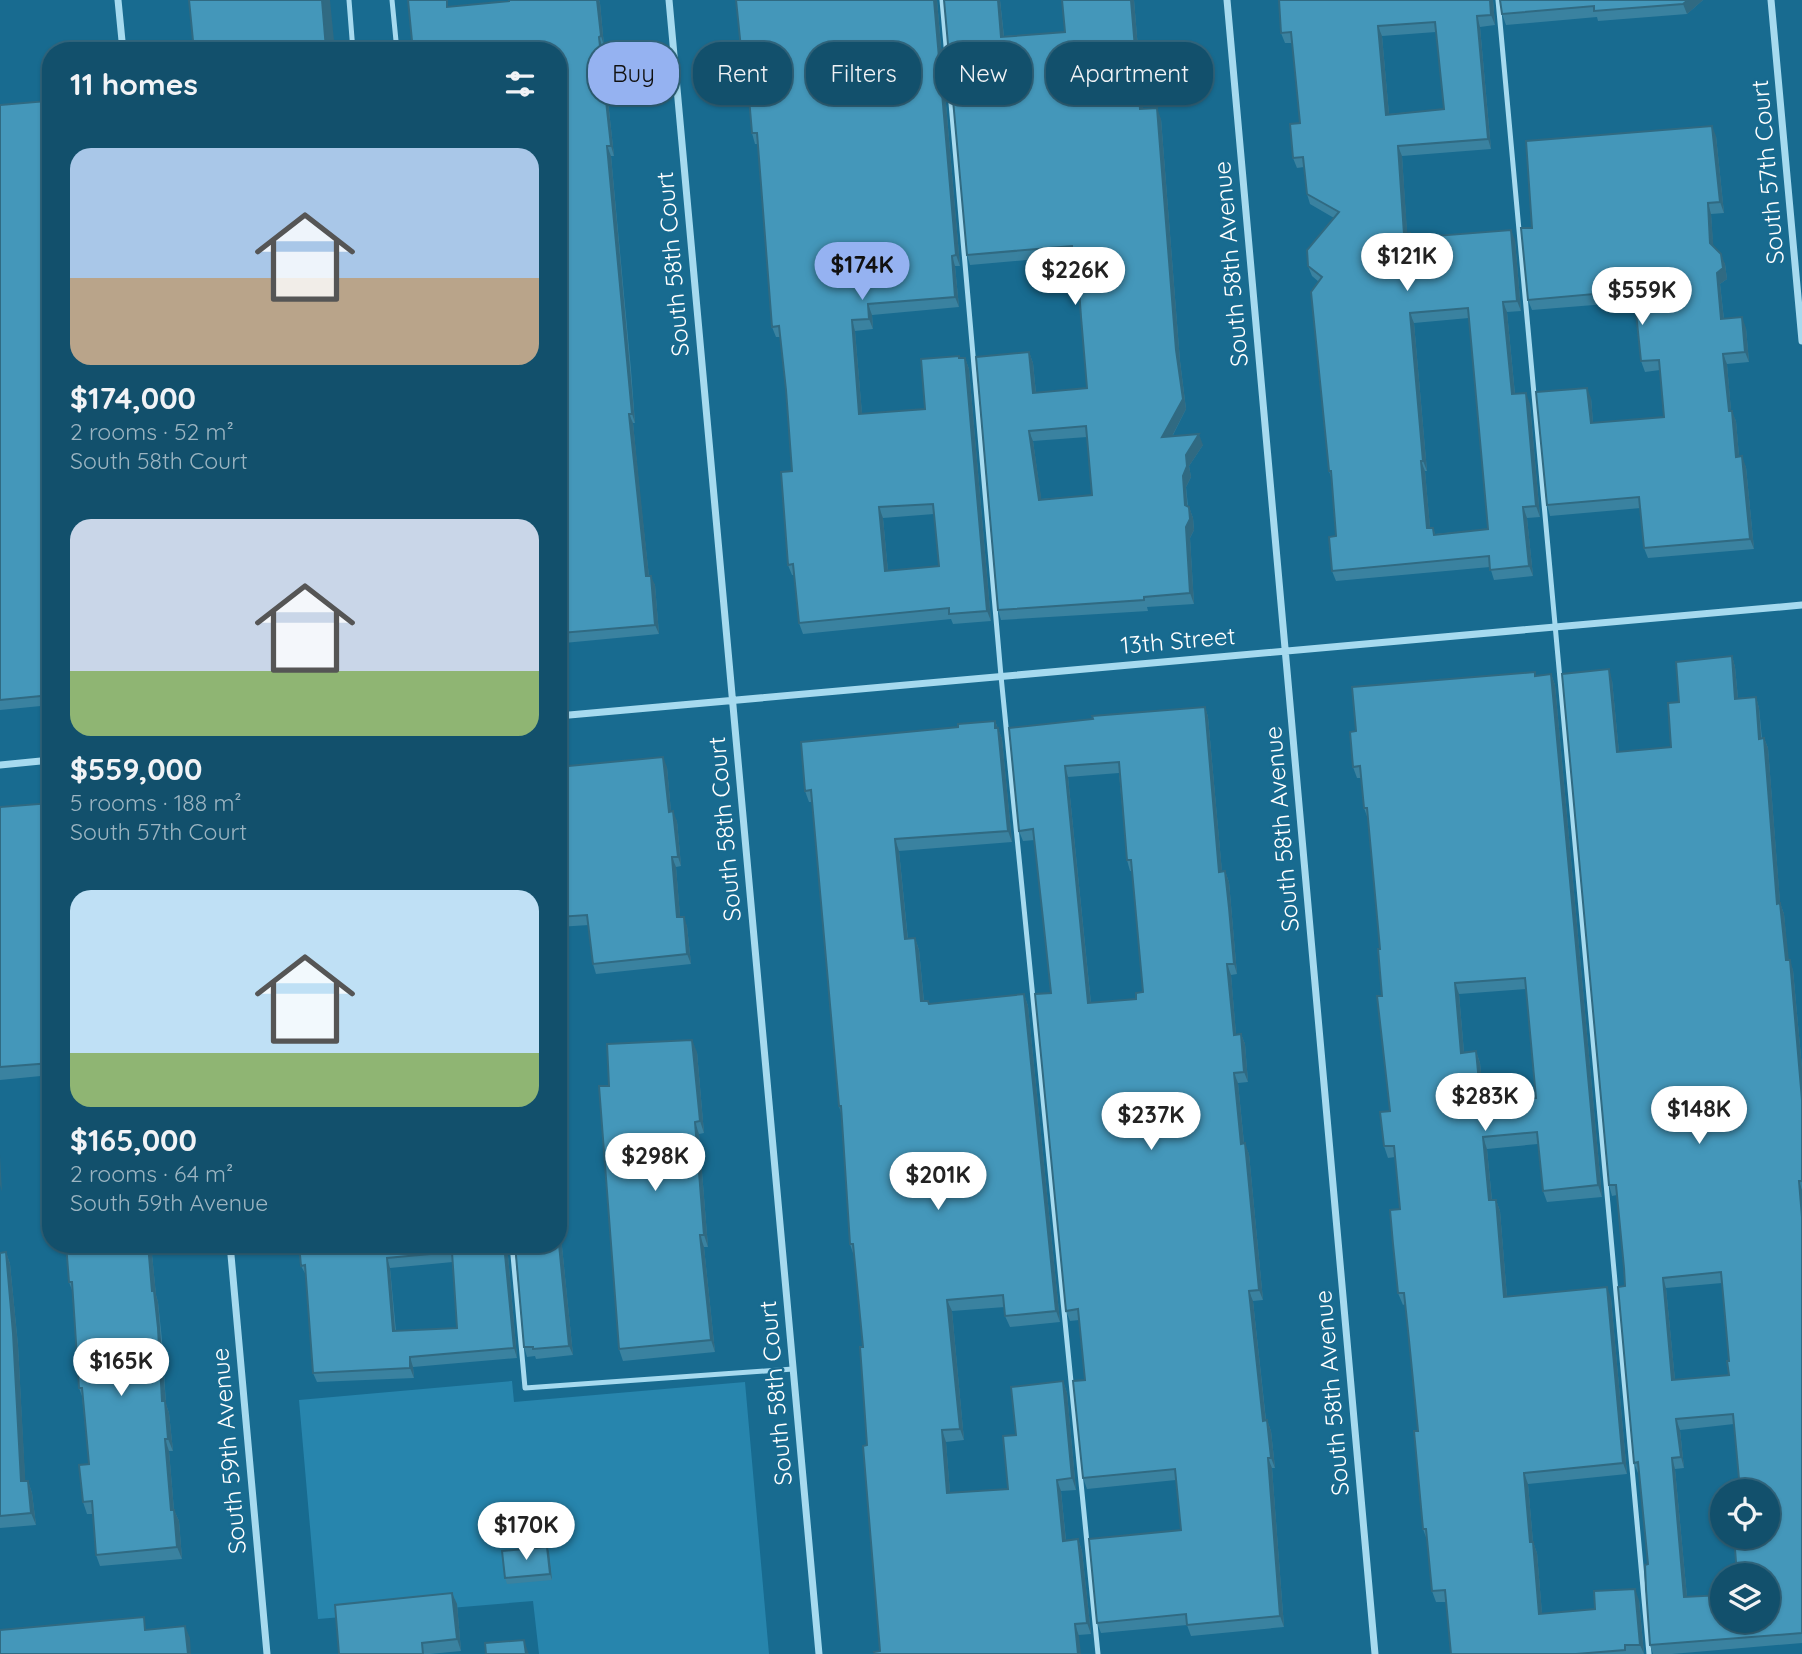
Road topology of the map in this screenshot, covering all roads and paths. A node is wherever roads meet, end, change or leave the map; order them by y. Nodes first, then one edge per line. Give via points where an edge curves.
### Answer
1 (118, 0) edge
2 (349, 0) edge
3 (392, 0) edge
4 (668, 0) edge
5 (942, 0) edge
6 (1227, 0) edge
7 (1498, 0) edge
8 (1771, 0) edge
9 (122, 42) edge
10 (352, 42) edge
11 (396, 42) edge
12 (1802, 341) edge
13 (1802, 605) edge
14 (1555, 627) junction
15 (1285, 651) junction
16 (1001, 676) junction
17 (732, 700) junction
18 (567, 715) edge
19 (42, 761) edge
20 (0, 765) edge
21 (231, 1253) edge
22 (513, 1253) edge
23 (793, 1369) junction
24 (267, 1654) edge
25 (819, 1654) edge
26 (1098, 1654) edge
27 (1375, 1654) edge
28 (1649, 1654) edge

1 - 9 street
2 - 10 lane
3 - 11 lane
4 - 17 street, South 58th Court
5 - 16 lane
6 - 15 street, South 58th Avenue
7 - 14 lane
8 - 12 street, South 57th Court
13 - 14 street, 13th Street
14 - 15 street, 13th Street
14 - 28 lane
15 - 16 street, 13th Street
15 - 27 street, South 58th Avenue
16 - 17 street, 13th Street
16 - 26 lane
17 - 18 street, 13th Street
17 - 23 street, South 58th Court
19 - 20 street
21 - 24 street, South 59th Avenue
22 - 23 lane via 525,1388
23 - 25 street, South 58th Court

